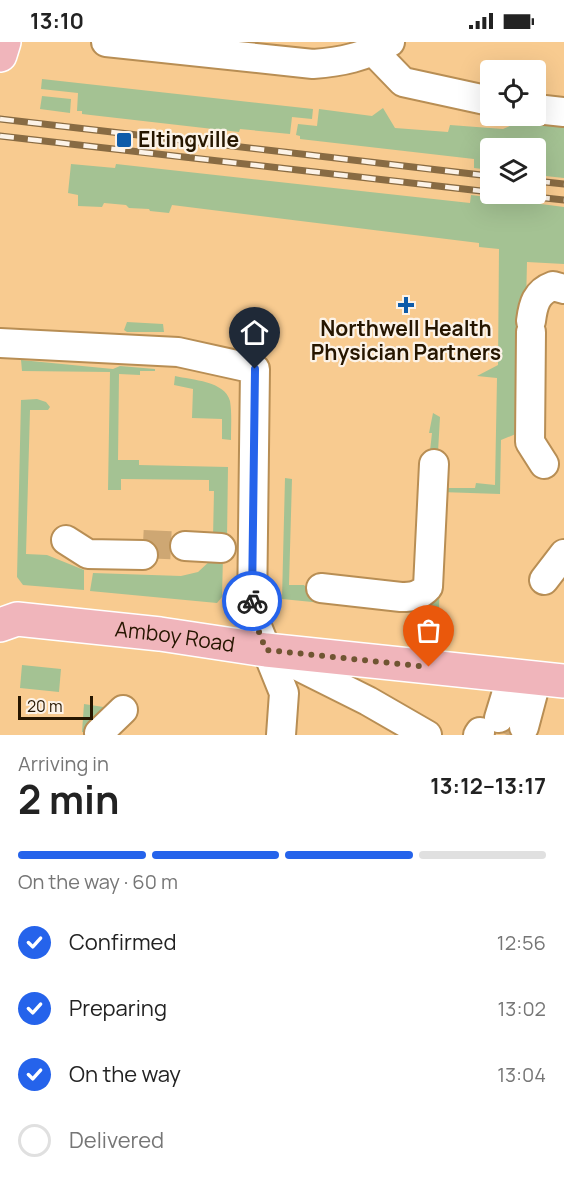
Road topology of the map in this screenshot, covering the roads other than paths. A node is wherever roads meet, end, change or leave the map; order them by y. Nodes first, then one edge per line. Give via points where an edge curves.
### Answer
1 (4, 42) edge
2 (106, 42) edge
3 (382, 47) edge
4 (0, 55) edge
5 (480, 98) edge
6 (546, 110) edge
7 (564, 112) edge
8 (564, 289) edge
9 (564, 295) edge
10 (538, 327) junction
11 (0, 343) edge
12 (434, 464) dead end
13 (544, 464) dead end
14 (66, 540) dead end
15 (142, 549) tunnel mouth
16 (564, 554) edge
17 (544, 579) dead end
18 (321, 588) dead end
19 (0, 625) edge
20 (266, 650) junction
21 (526, 677) edge
22 (123, 710) dead end
23 (497, 725) edge
24 (99, 733) dead end
25 (281, 735) edge
26 (427, 735) edge

1 - 4 main road
2 - 3 street via 313,64 343,61
3 - 5 street via 403,82
6 - 7 street
8 - 10 street via 553,286 540,293 532,309
9 - 10 street via 548,305
10 - 13 street
11 - 20 street via 178,352 255,369 252,614
12 - 18 street via 428,587 422,594 400,597
14 - 15 street via 88,554
16 - 17 street
19 - 20 main road, Amboy Road via 17,619
20 - 21 main road, Amboy Road
20 - 25 street via 284,693
20 - 26 street
21 - 23 street
21 - 23 street
22 - 24 street

